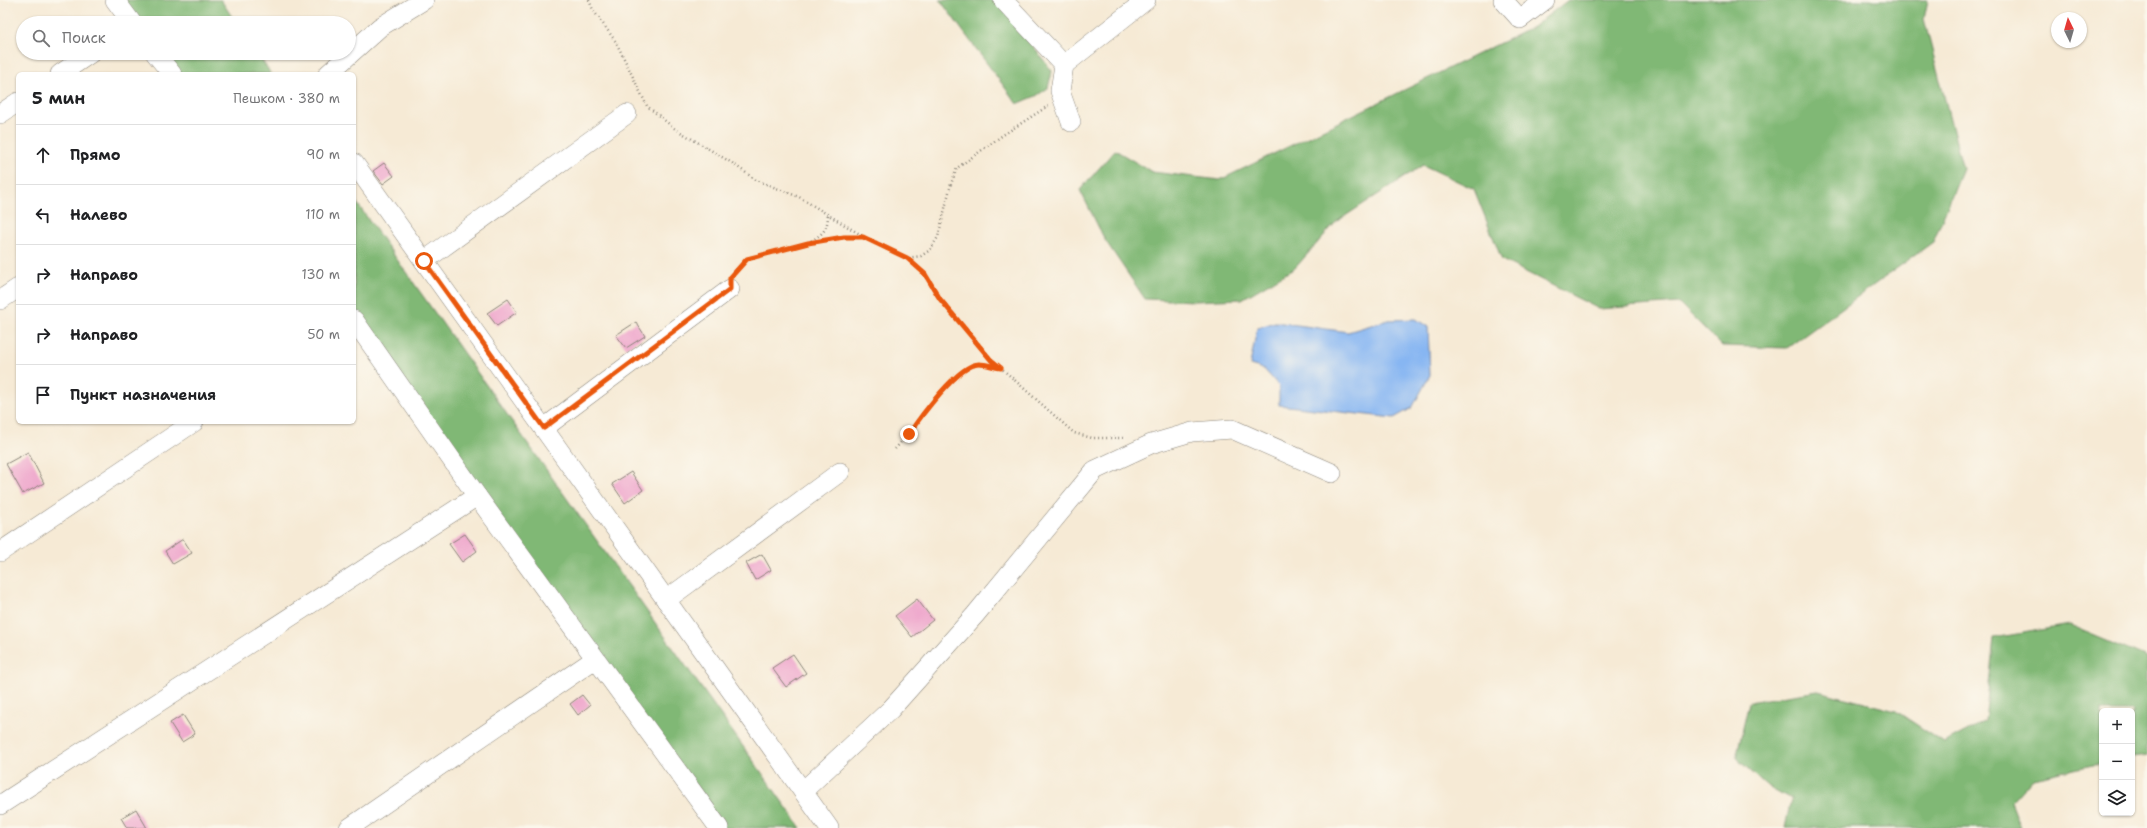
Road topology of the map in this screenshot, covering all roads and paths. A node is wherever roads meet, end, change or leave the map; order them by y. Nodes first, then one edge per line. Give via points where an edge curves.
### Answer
1 (115, 0) edge
2 (424, 0) edge
3 (589, 0) edge
4 (1003, 0) edge
5 (1146, 0) edge
6 (1503, 0) edge
7 (1544, 0) edge
8 (127, 16) edge
9 (356, 49) edge
10 (81, 60) edge
11 (161, 60) edge
12 (343, 60) edge
13 (1064, 65) junction
14 (63, 72) edge
15 (170, 72) edge
16 (330, 72) edge
17 (1060, 92) junction
18 (16, 103) edge
19 (0, 114) edge
20 (627, 114) dead end
21 (1071, 122) dead end
22 (356, 167) edge
23 (828, 214) junction
24 (863, 237) junction
25 (808, 243) junction
26 (907, 258) junction
27 (424, 261) junction
28 (16, 289) edge
29 (730, 289) joint
30 (0, 300) edge
31 (356, 323) edge
32 (1001, 368) junction
33 (191, 424) edge
34 (544, 428) junction
35 (1151, 444) junction
36 (895, 449) dead end
37 (840, 472) dead end
38 (1332, 473) dead end
39 (478, 496) junction
40 (0, 552) edge
41 (666, 600) junction
42 (595, 660) junction
43 (803, 791) junction
44 (0, 804) edge
45 (349, 828) edge
46 (719, 828) edge
47 (829, 828) edge

1 - 8 street
2 - 9 street via 380,27
3 - 23 path via 616,42 647,106 674,128 756,180 799,197
4 - 13 street
5 - 13 street
6 - 7 street via 1520,19
10 - 14 street
11 - 15 street
12 - 16 street
13 - 17 street
17 - 21 street
17 - 26 path via 1047,107 957,168 938,237 930,250 921,256
18 - 19 street
20 - 27 street
22 - 27 street
23 - 24 path
23 - 25 path via 828,225 822,235
24 - 25 path via 844,237
24 - 26 path
25 - 29 path via 747,259 730,278
26 - 32 path via 925,274 940,299 991,360
27 - 34 street
28 - 30 street
29 - 34 street
31 - 39 street
32 - 35 path via 1074,433 1092,438 1116,437
32 - 36 path via 978,364 959,374 923,412 909,434
33 - 40 street
34 - 41 street
35 - 38 street via 1192,432 1232,429
35 - 43 street via 1095,470 976,615 891,709
37 - 41 street
39 - 42 street
39 - 44 street
41 - 43 street
42 - 45 street
42 - 46 street
43 - 47 street

